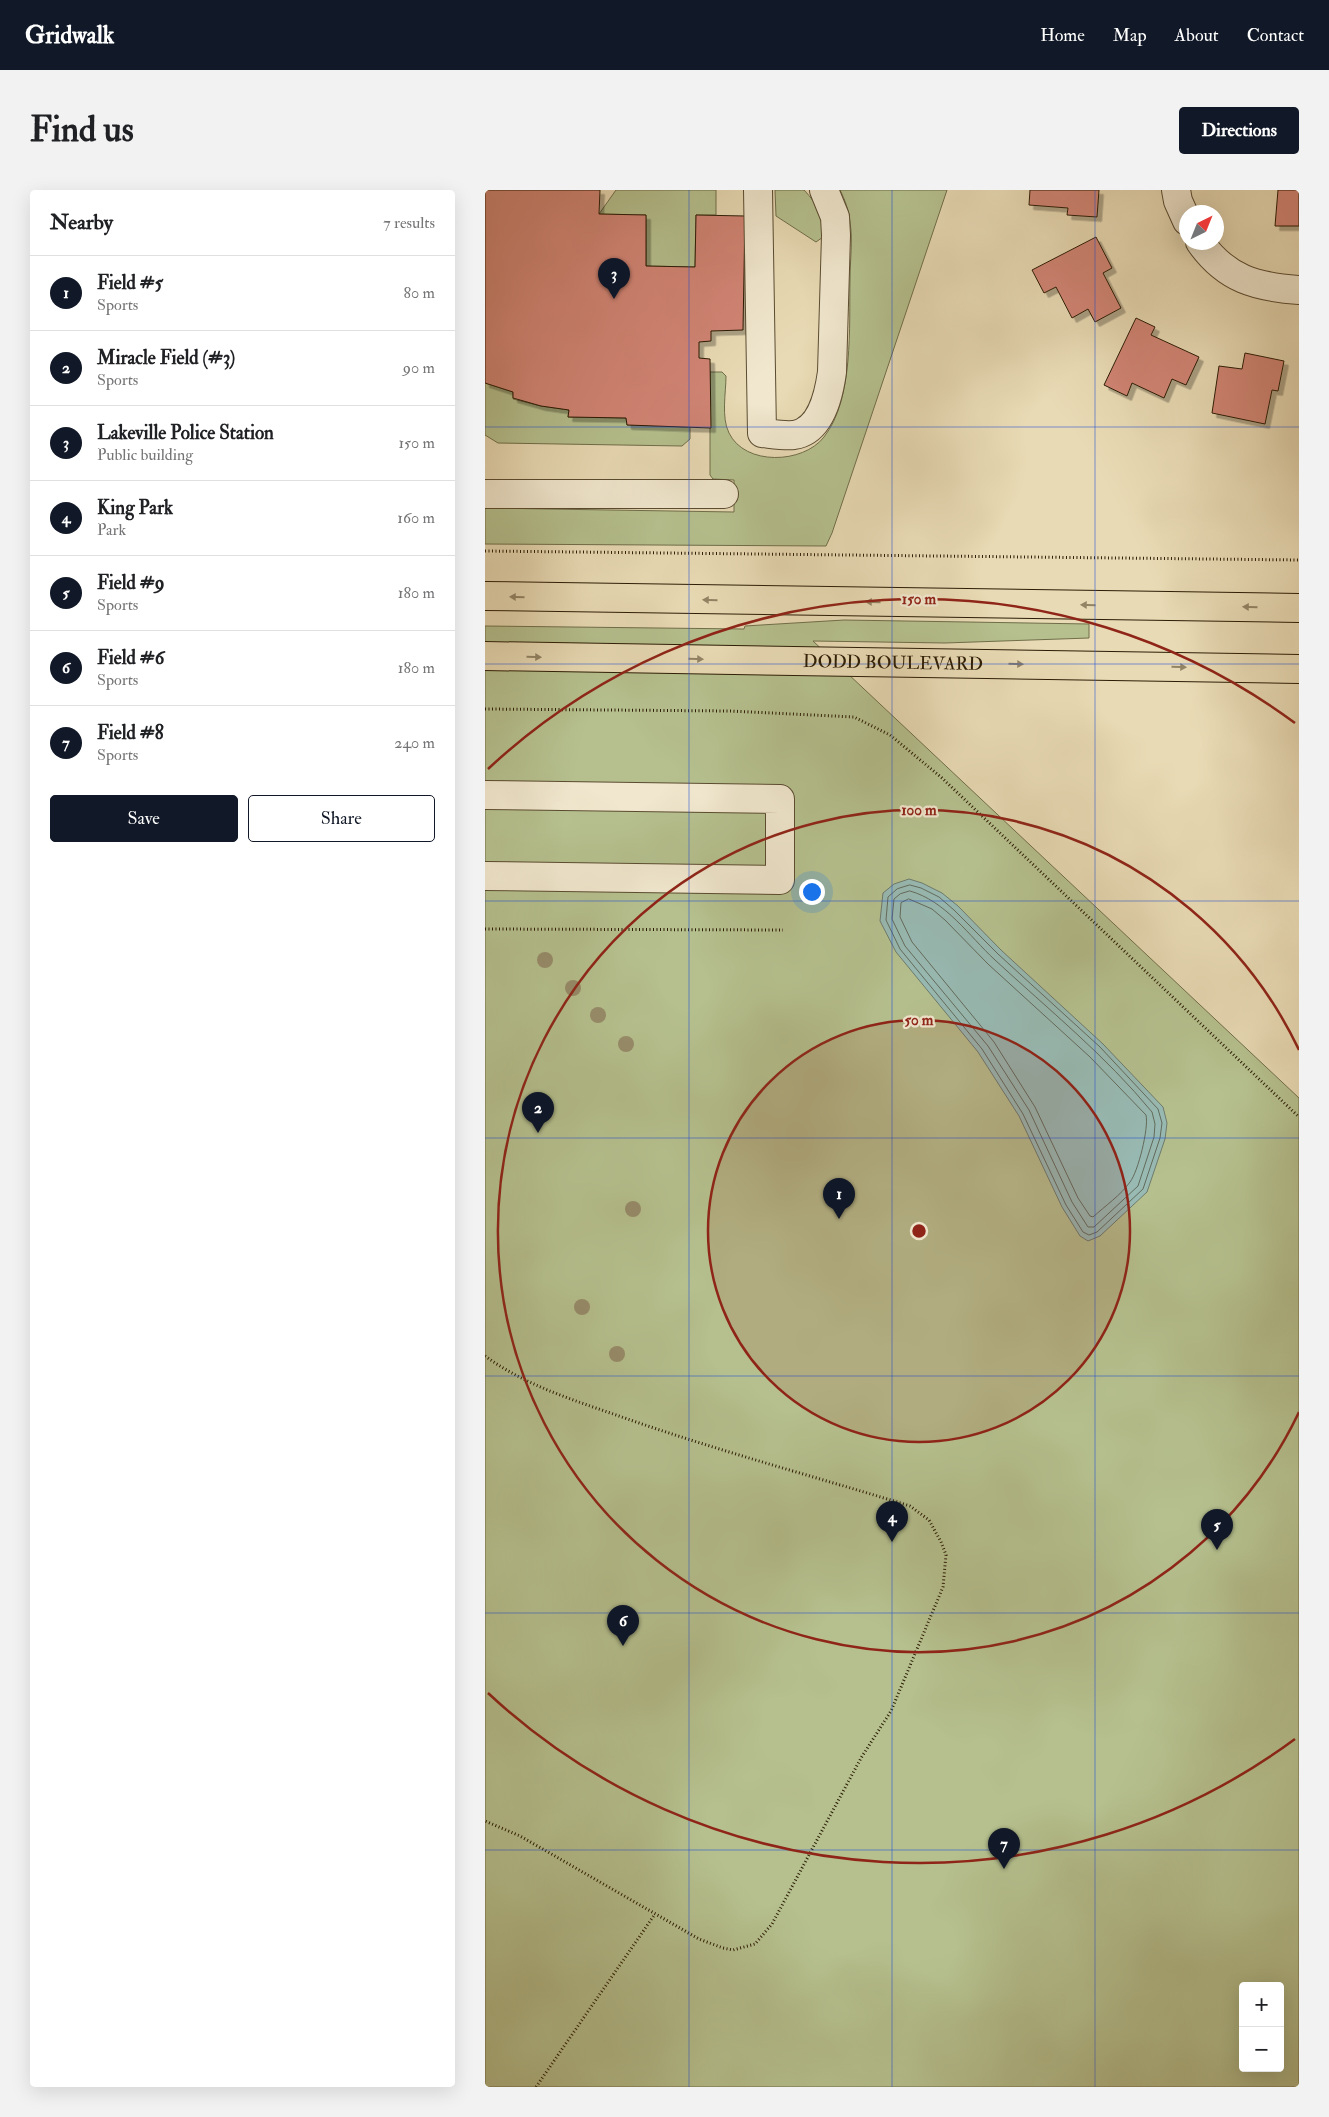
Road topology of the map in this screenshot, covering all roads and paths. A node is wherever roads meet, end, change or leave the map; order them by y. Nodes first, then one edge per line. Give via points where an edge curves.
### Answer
1 (758, 190) edge
2 (824, 190) edge
3 (1176, 190) edge
4 (1180, 205) edge
5 (1206, 250) edge
6 (1299, 290) edge
7 (485, 494) edge
8 (724, 494) dead end
9 (485, 550) edge
10 (1299, 560) edge
11 (485, 596) edge
12 (1299, 608) edge
13 (485, 656) edge
14 (1299, 668) edge
15 (485, 709) edge
16 (485, 795) edge
17 (485, 876) edge
18 (485, 929) edge
19 (783, 930) dead end
20 (1299, 1117) edge
21 (485, 1356) edge
22 (485, 1821) edge
23 (655, 1914) junction
24 (536, 2087) edge

1 - 2 street via 762,434 795,435 809,428 823,408 832,372 836,226 831,202
3 - 4 street
5 - 6 street via 1229,272 1246,281
7 - 8 street
9 - 10 path
12 -> 11 main road
13 -> 14 main road, DODD BOULEVARD
15 - 20 path via 730,710 854,716 890,735 942,778
16 - 17 street via 780,799 780,880
18 - 19 path
21 - 23 path via 559,1395 712,1447 911,1506 936,1529 946,1555 943,1587 891,1710 861,1758 765,1934 755,1944 723,1948 699,1939
22 - 23 path via 519,1836
23 - 24 path

